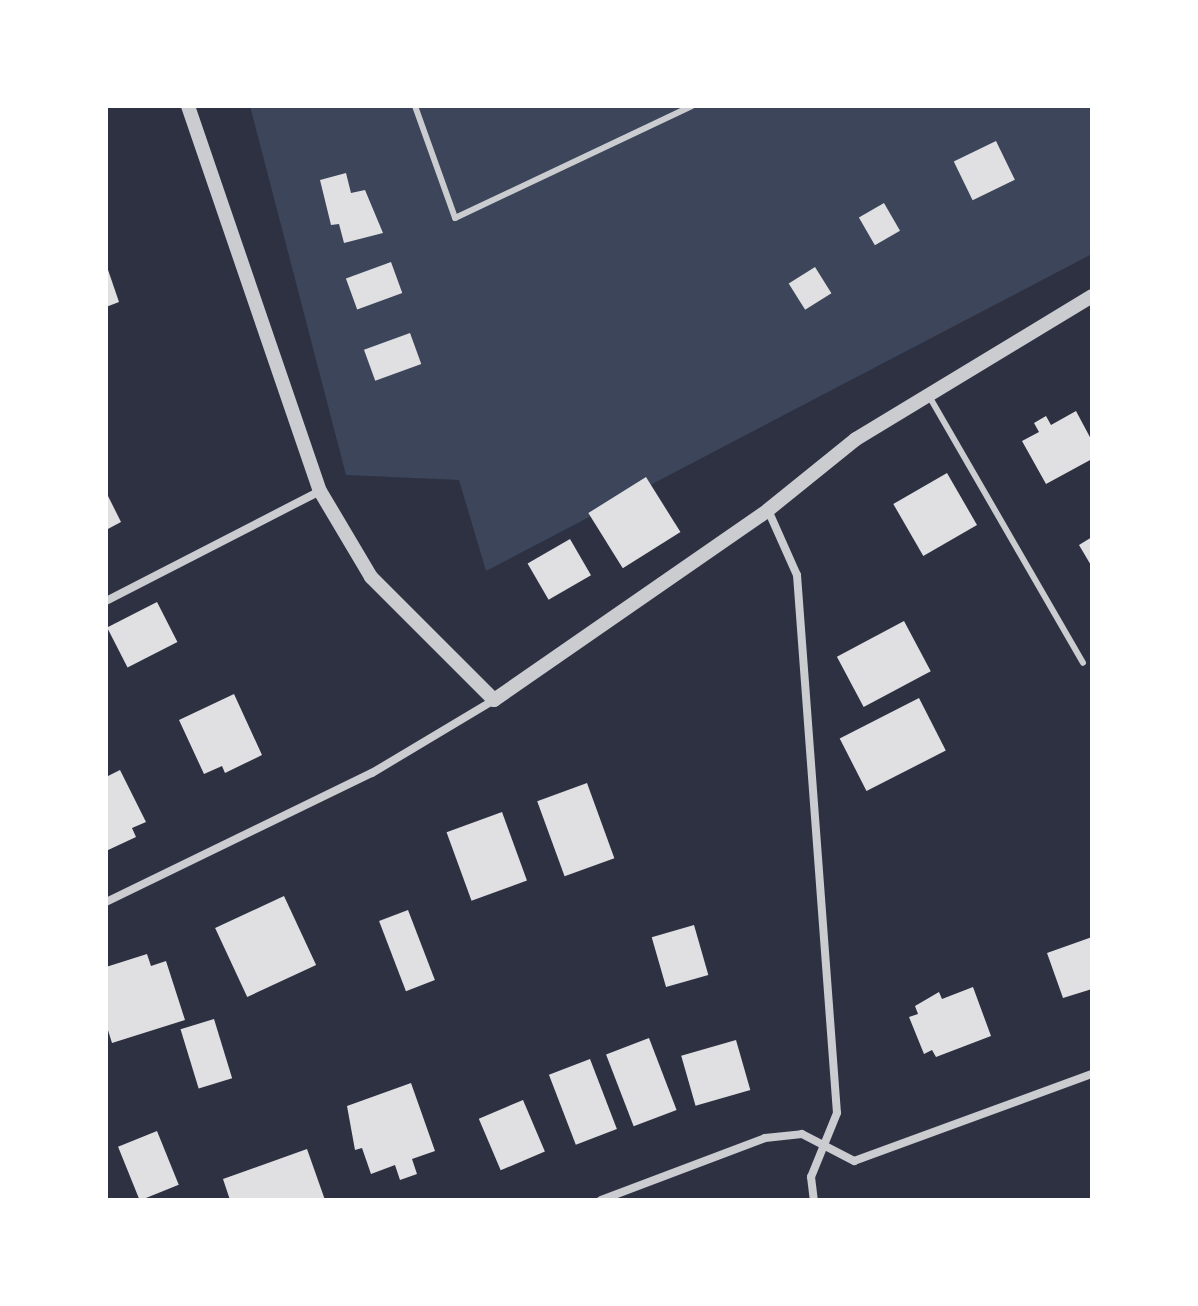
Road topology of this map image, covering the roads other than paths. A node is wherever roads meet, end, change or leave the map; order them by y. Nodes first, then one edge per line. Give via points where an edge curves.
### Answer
1 (188, 106) edge
2 (415, 106) edge
3 (692, 106) edge
4 (1092, 296) edge
5 (928, 396) junction
6 (320, 491) junction
7 (768, 510) junction
8 (106, 601) edge
9 (1083, 663) dead end
10 (494, 700) junction
11 (106, 902) edge
12 (1092, 1074) edge
13 (825, 1146) junction
14 (601, 1200) edge
15 (814, 1200) edge

1 - 6 street
2 - 3 lane via 455,218
4 - 5 street
5 - 7 street via 856,439
5 - 9 lane
6 - 8 street
6 - 10 street via 371,577
7 - 10 street
7 - 13 street via 797,575 837,1113
10 - 11 street via 372,773
12 - 13 street via 854,1161
13 - 14 street via 802,1134 765,1138
13 - 15 street via 811,1177

